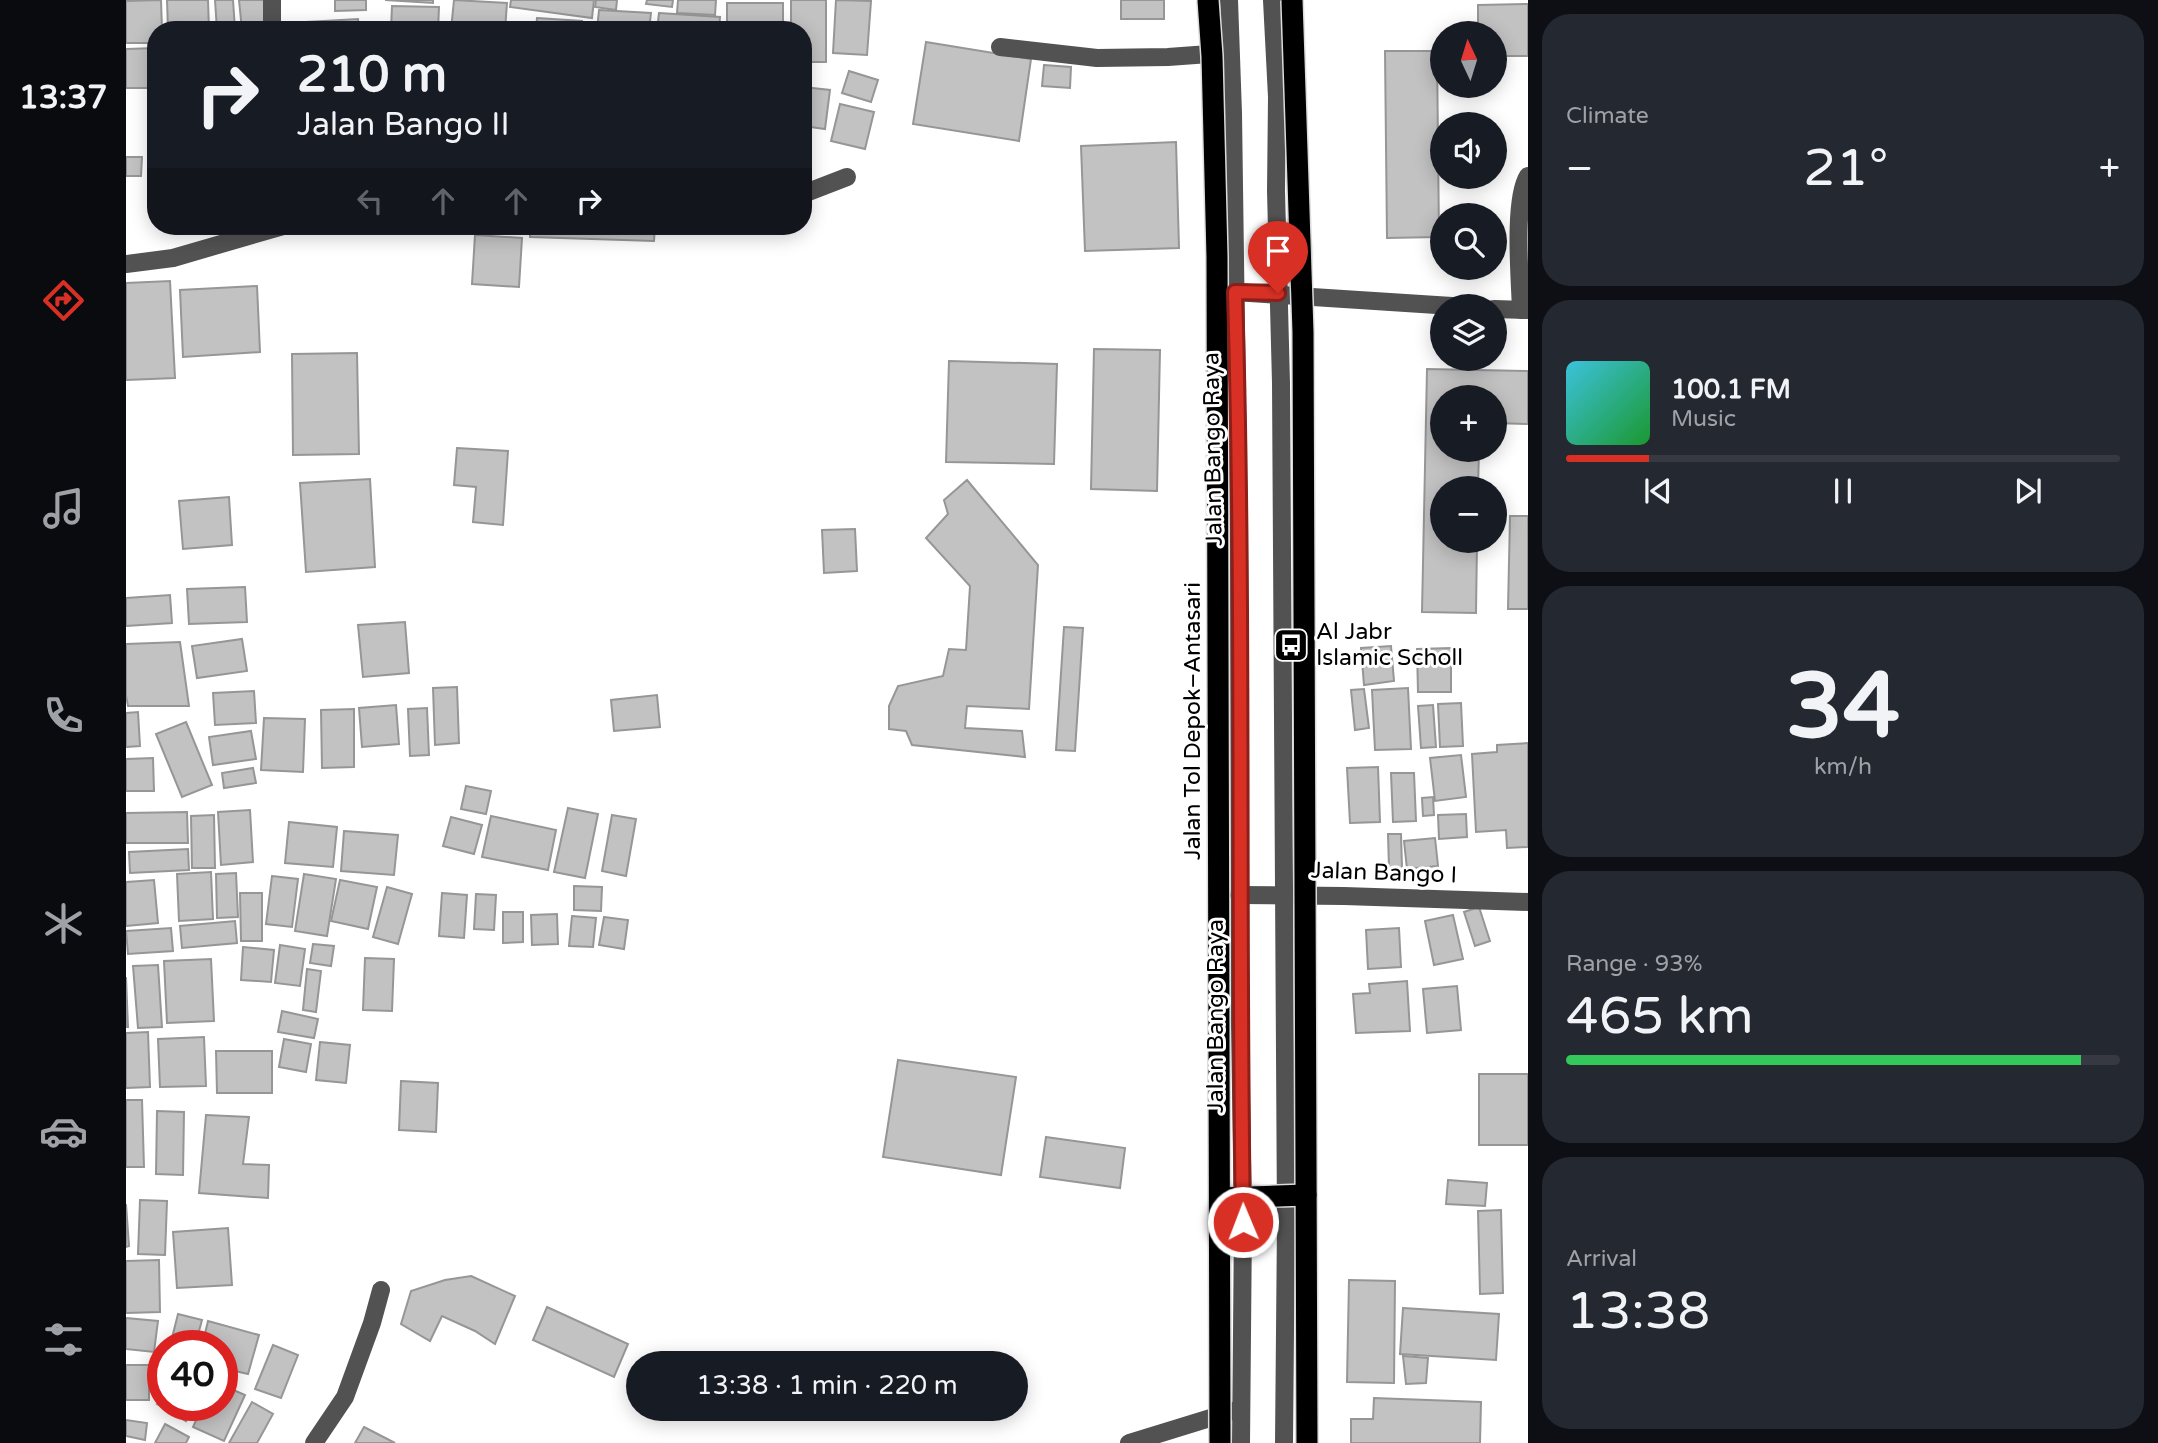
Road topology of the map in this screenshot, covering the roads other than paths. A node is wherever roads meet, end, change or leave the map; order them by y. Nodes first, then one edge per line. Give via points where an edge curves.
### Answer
1 (272, 0) edge
2 (1208, 0) edge
3 (1229, 0) edge
4 (1272, 0) edge
5 (1292, 0) edge
6 (272, 21) edge
7 (1000, 47) dead end
8 (1231, 52) junction
9 (1528, 176) edge
10 (847, 177) dead end
11 (812, 191) edge
12 (249, 235) edge
13 (126, 264) edge
14 (1235, 292) junction
15 (1278, 293) junction
16 (1430, 304) edge
17 (1524, 310) edge
18 (1239, 895) junction
19 (1284, 895) junction
20 (1528, 902) edge
21 (1306, 1195) junction
22 (1221, 1198) junction
23 (1286, 1221) junction
24 (1243, 1222) junction
25 (381, 1290) dead end
26 (1241, 1408) junction
27 (314, 1443) edge
28 (1129, 1443) edge
29 (1220, 1443) edge
30 (1241, 1443) edge
31 (1284, 1443) edge
32 (1307, 1443) edge

1 - 6 street
2 - 22 highway, Jalan Tol Depok–Antasari, bridge via 1217,271
3 - 8 street, Jalan Bango Raya
4 - 15 street
5 - 21 highway, bridge via 1303,346
7 - 8 street via 1097,58
8 - 14 street, Jalan Bango Raya
9 - 17 street via 1523,183 1518,227
10 - 11 street
12 - 13 street via 173,258
14 - 15 street
14 - 18 street, Jalan Bango Raya
15 - 16 street
15 - 19 street
18 - 19 street, Jalan Bango I
18 - 24 street, Jalan Bango Raya
19 - 20 street, Jalan Bango I
19 - 23 street
21 - 22 highway, bridge
21 - 32 highway, bridge
22 - 29 highway, Jalan Tol Depok–Antasari, bridge
23 - 24 street
23 - 31 street
24 - 26 street, Jalan Bango Raya
25 - 27 street via 345,1397
26 - 28 street
26 - 30 street, Jalan Bango Raya

